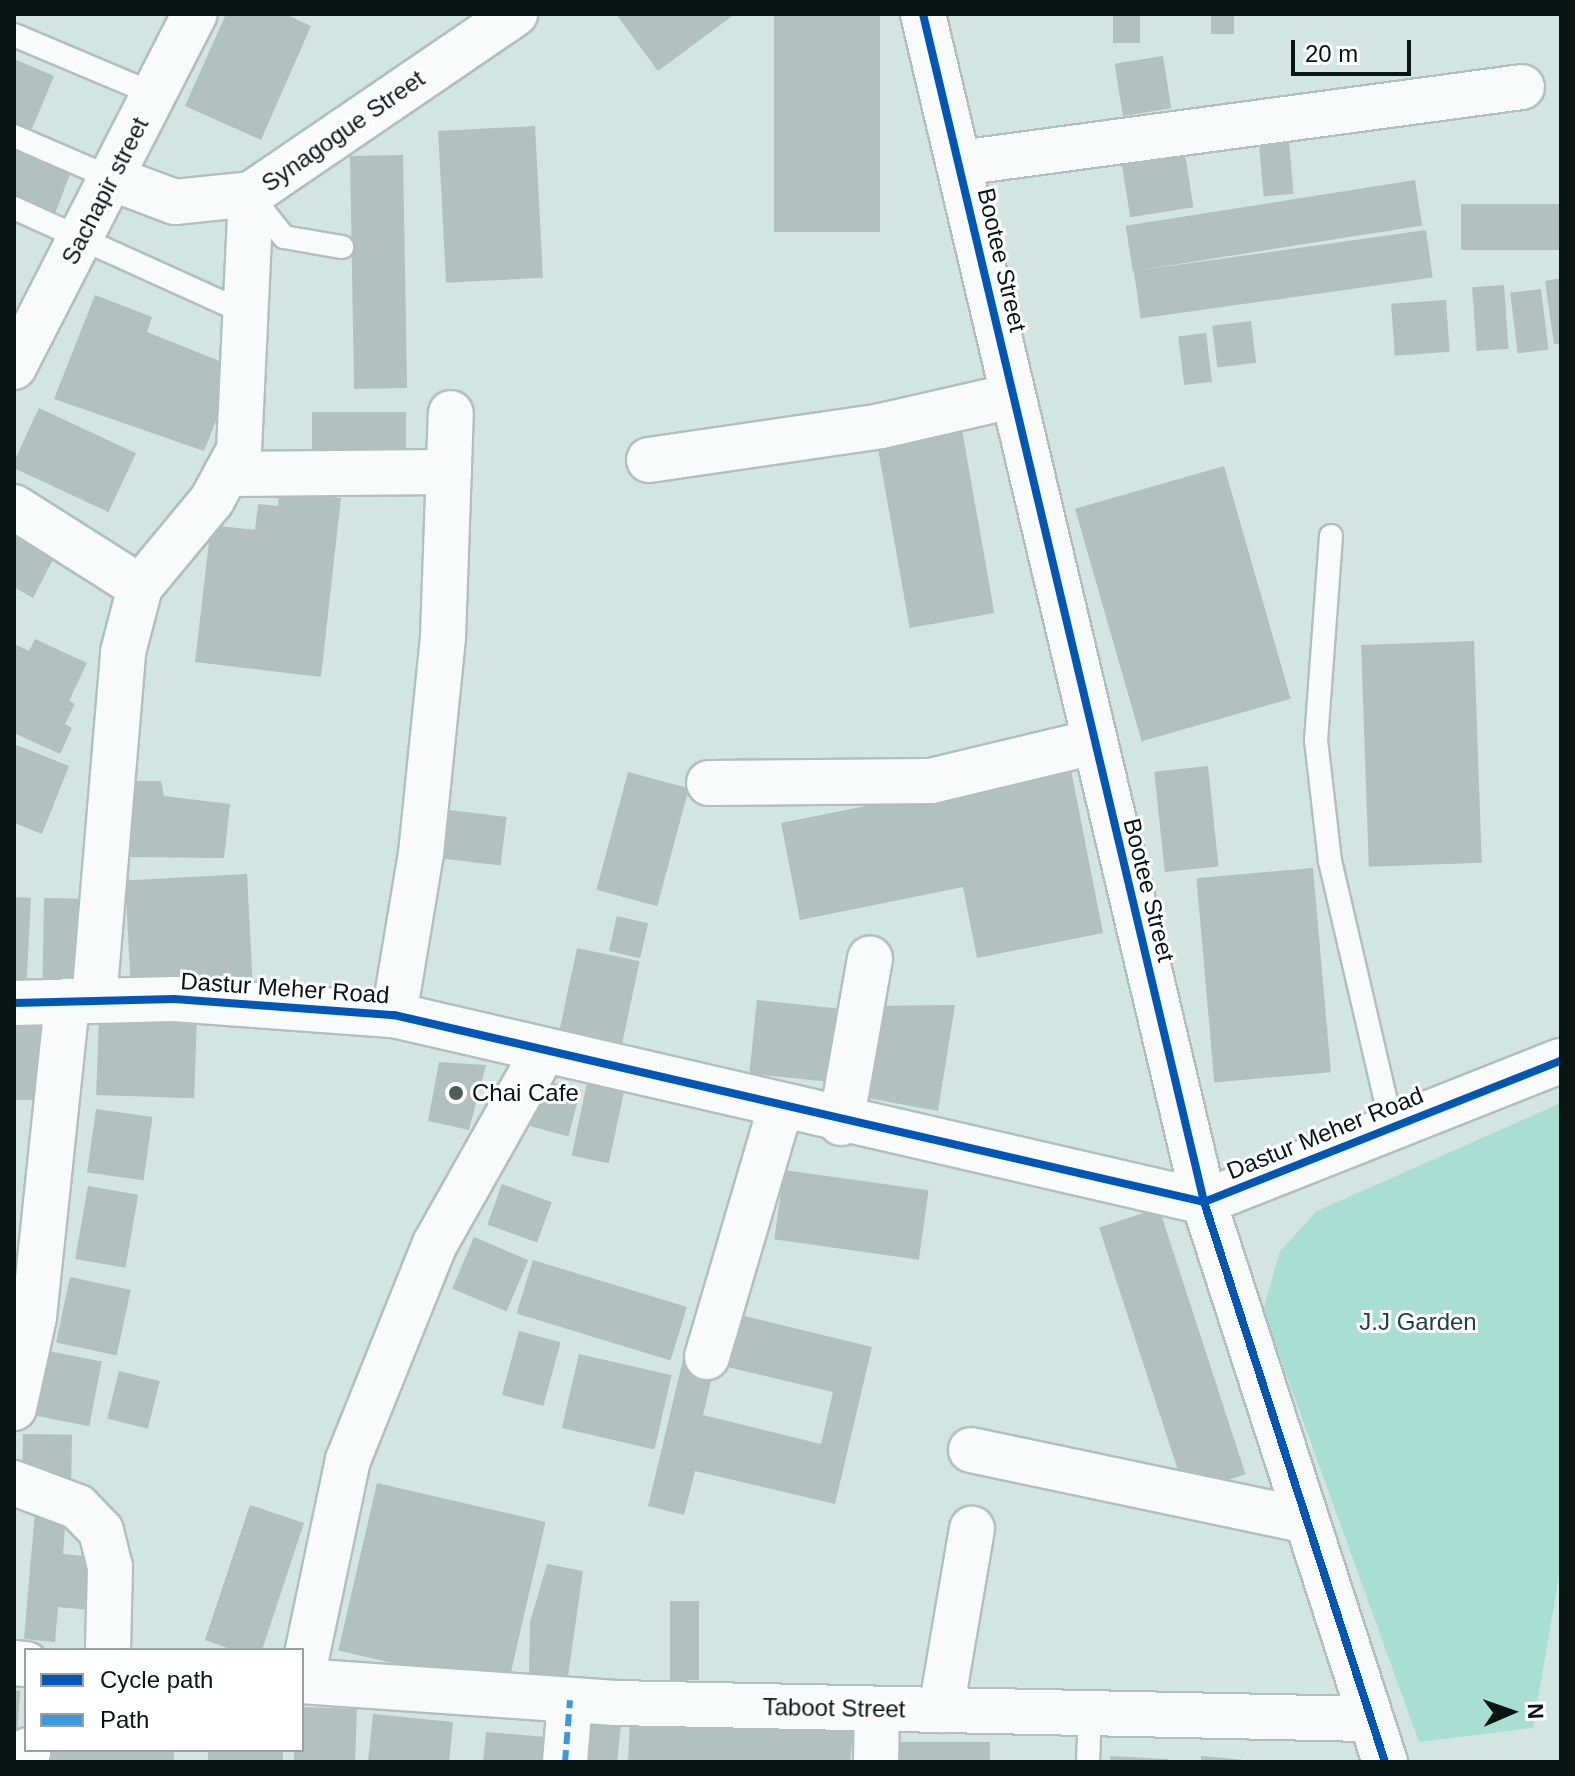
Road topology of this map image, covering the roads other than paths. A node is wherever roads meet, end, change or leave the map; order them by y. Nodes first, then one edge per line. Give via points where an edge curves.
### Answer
1 (195, 14) edge
2 (515, 14) edge
3 (923, 14) edge
4 (14, 35) edge
5 (1522, 87) dead end
6 (154, 94) junction
7 (14, 136) edge
8 (960, 163) junction
9 (111, 178) junction
10 (251, 194) junction
11 (14, 208) edge
12 (80, 237) junction
13 (342, 247) dead end
14 (246, 313) junction
15 (14, 367) edge
16 (1012, 396) junction
17 (451, 413) dead end
18 (649, 460) dead end
19 (449, 472) junction
20 (226, 474) junction
21 (14, 507) edge
22 (1331, 536) dead end
23 (140, 587) junction
24 (1093, 742) junction
25 (709, 783) dead end
26 (870, 959) dead end
27 (80, 1001) junction
28 (14, 1003) edge
29 (394, 1015) junction
30 (542, 1054) junction
31 (1561, 1061) edge
32 (780, 1109) junction
33 (841, 1123) junction
34 (1392, 1128) junction
35 (1204, 1202) junction
36 (24, 1316) edge
37 (707, 1357) dead end
38 (14, 1408) edge
39 (971, 1450) dead end
40 (14, 1483) edge
41 (1304, 1520) junction
42 (972, 1529) dead end
43 (108, 1648) edge
44 (304, 1670) edge
45 (304, 1680) edge
46 (570, 1700) junction
47 (877, 1709) junction
48 (941, 1710) junction
49 (1090, 1713) junction
50 (1367, 1719) junction
51 (565, 1762) edge
52 (876, 1762) edge
53 (1088, 1762) edge
54 (1385, 1762) edge

1 - 6 street, Sachapir street
2 - 10 street, Synagogue Street
3 - 8 street, Bootee Street
4 - 6 lane
5 - 8 street
6 - 9 street, Sachapir street
7 - 9 lane
8 - 16 street, Bootee Street
9 - 10 street, Synagogue Street via 175,202
9 - 12 street, Sachapir street
10 - 13 lane via 284,237
10 - 14 street
11 - 12 lane
12 - 14 lane
12 - 15 street, Sachapir street
14 - 20 street via 239,450
16 - 18 street via 881,426
16 - 24 street, Bootee Street
17 - 19 street
19 - 20 street
19 - 29 street via 443,637 423,839
20 - 23 street
21 - 23 street
22 - 34 lane via 1316,740 1330,861
23 - 27 street via 123,652
24 - 25 street via 931,781
24 - 35 street, Bootee Street
26 - 33 street
27 - 28 street, Dastur Meher Road
27 - 29 street, Dastur Meher Road
27 - 36 street
29 - 30 street, Dastur Meher Road
30 - 32 street, Dastur Meher Road
30 - 44 street via 435,1244 348,1460
31 - 34 street, Dastur Meher Road
32 - 33 street, Dastur Meher Road
32 - 37 street
33 - 35 street, Dastur Meher Road
34 - 35 street, Dastur Meher Road
35 - 41 street, Bootee Street
36 - 38 street
39 - 41 street
40 - 43 street via 78,1507 101,1531 110,1567
41 - 50 street, Bootee Street
42 - 48 street
45 - 46 street, Taboot Street
46 - 47 street, Taboot Street
46 - 51 street
47 - 48 street, Taboot Street
47 - 52 street
48 - 49 street, Taboot Street
49 - 50 street, Taboot Street
49 - 53 lane
50 - 54 street, Bootee Street

